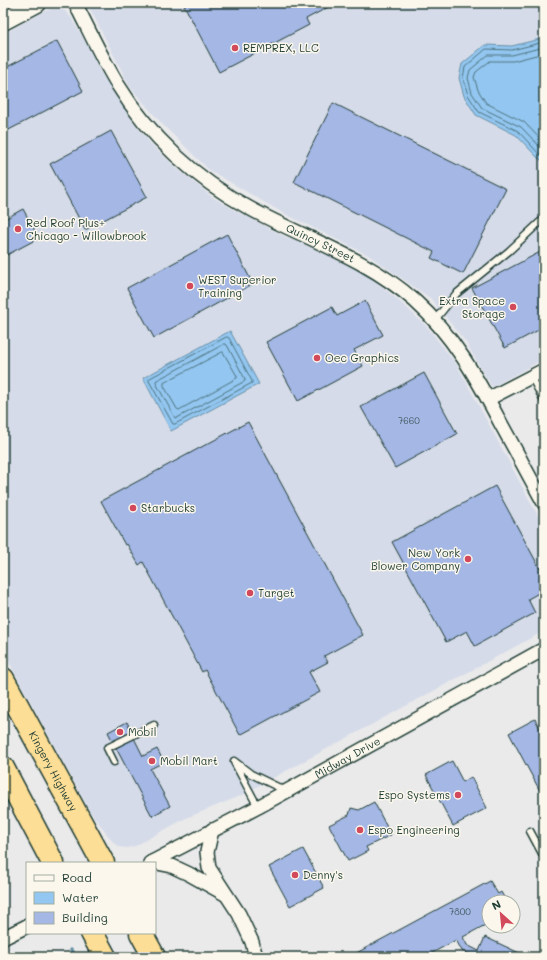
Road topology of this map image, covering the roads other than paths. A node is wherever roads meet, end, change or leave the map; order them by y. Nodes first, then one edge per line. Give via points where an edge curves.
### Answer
1 (37, 3) edge
2 (75, 3) edge
3 (3, 21) edge
4 (540, 222) dead end
5 (434, 321) junction
6 (544, 370) edge
7 (531, 376) junction
8 (488, 399) junction
9 (544, 401) edge
10 (544, 503) edge
11 (544, 649) edge
12 (3, 679) edge
13 (154, 725) dead end
14 (114, 762) dead end
15 (3, 768) edge
16 (286, 792) junction
17 (258, 807) junction
18 (212, 830) junction
19 (530, 831) dead end
20 (544, 857) edge
21 (53, 862) edge
22 (102, 862) edge
23 (151, 862) edge
24 (156, 863) edge
25 (225, 894) junction
26 (26, 926) edge
27 (93, 934) edge
28 (142, 934) edge
29 (3, 938) edge
30 (105, 957) edge
31 (154, 957) edge
32 (256, 957) edge

1 - 3 street
2 - 5 street, Quincy Street via 118,84 142,119 180,159 248,208 371,268 416,302
4 - 5 lane via 456,294
5 - 8 street, Quincy Street via 460,352
6 - 7 street
7 - 8 street
7 - 9 lane
8 - 10 street, Quincy Street
11 - 16 street, Midway Drive
12 - 22 highway, Kingery Highway
13 - 14 lane via 107,748
15 - 21 highway
16 - 17 street, Midway Drive
16 - 17 lane via 251,774 234,761
17 - 18 street, Midway Drive
18 - 23 street, Midway Drive
18 - 25 street via 207,852 209,868
19 - 20 lane
24 - 25 street via 172,866
25 - 32 street via 239,914
26 - 29 street
27 - 30 highway
28 - 31 highway

